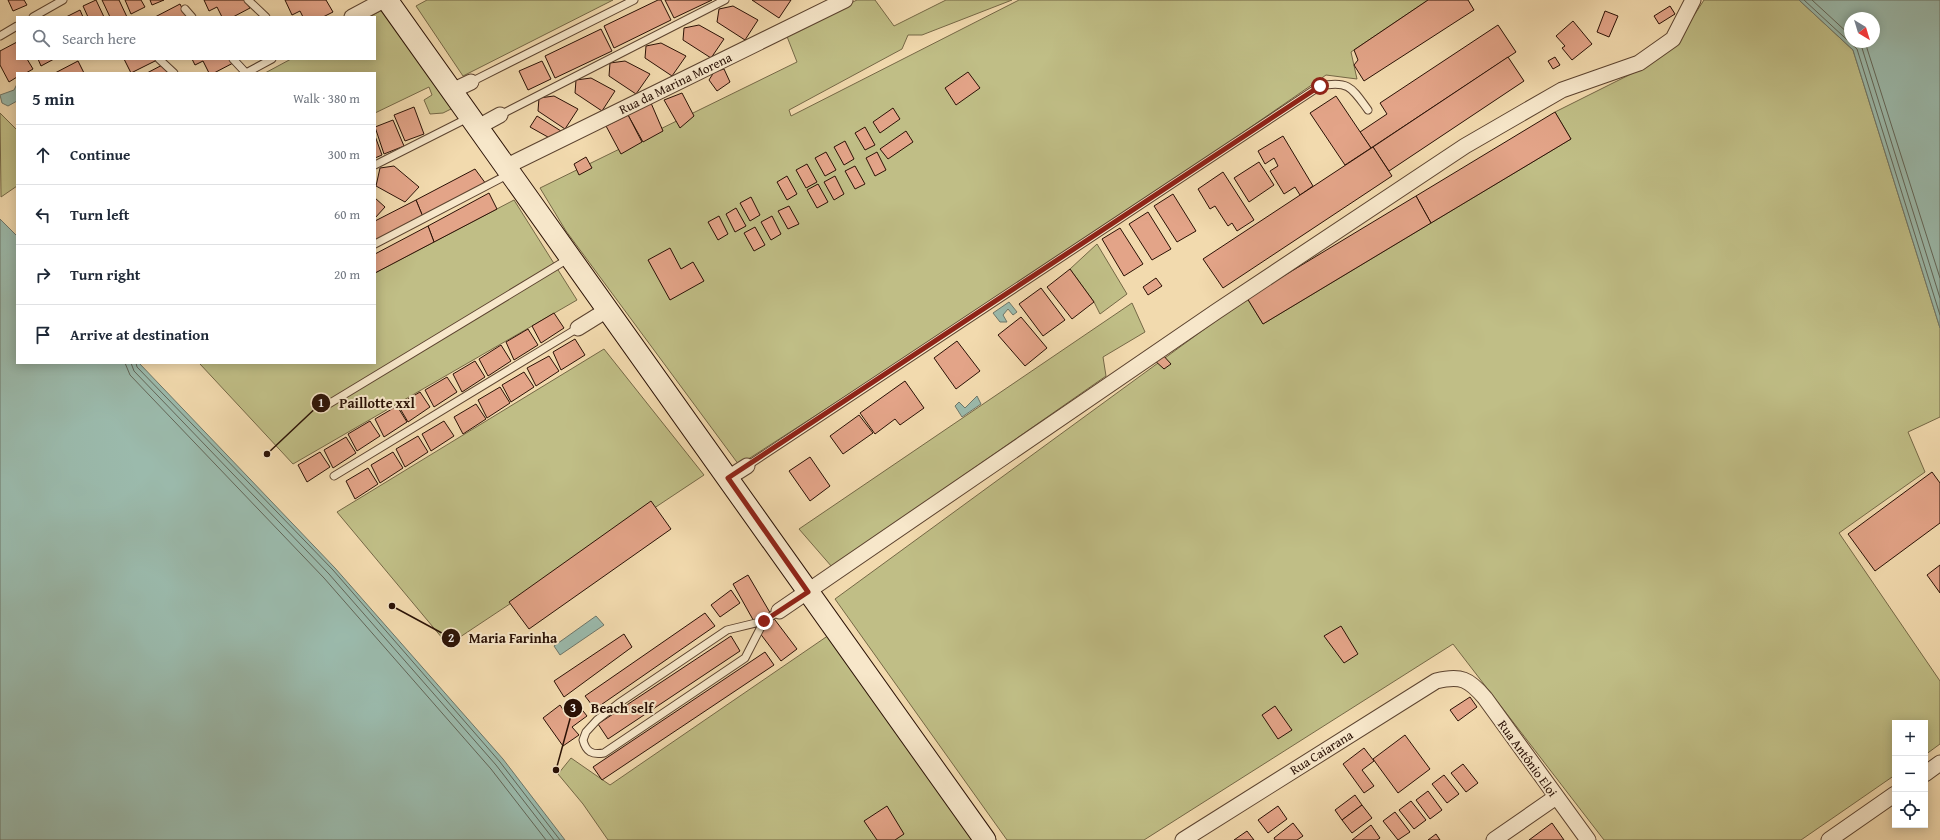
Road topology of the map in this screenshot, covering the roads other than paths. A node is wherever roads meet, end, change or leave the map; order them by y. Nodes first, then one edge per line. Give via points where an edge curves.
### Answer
1 (63, 0) edge
2 (248, 0) edge
3 (384, 0) edge
4 (387, 0) edge
5 (634, 0) edge
6 (726, 0) edge
7 (845, 0) edge
8 (1693, 0) edge
9 (185, 9) dead end
10 (35, 16) edge
11 (191, 16) edge
12 (265, 16) edge
13 (354, 16) edge
14 (16, 27) edge
15 (0, 36) edge
16 (160, 60) edge
17 (234, 60) edge
18 (270, 60) edge
19 (173, 72) edge
20 (245, 72) edge
21 (248, 72) edge
22 (472, 82) joint
23 (452, 92) junction
24 (1368, 110) dead end
25 (500, 116) joint
26 (474, 122) junction
27 (376, 165) edge
28 (508, 170) junction
29 (376, 243) edge
30 (570, 257) junction
31 (607, 310) junction
32 (578, 328) joint
33 (327, 405) dead end
34 (747, 466) joint
35 (334, 476) dead end
36 (728, 478) junction
37 (808, 592) junction
38 (779, 612) joint
39 (764, 621) junction
40 (1464, 680) joint
41 (1940, 764) edge
42 (1928, 772) edge
43 (1892, 796) edge
44 (1556, 797) junction
45 (985, 840) edge
46 (1183, 840) edge
47 (1494, 840) edge
48 (1588, 840) edge
49 (1829, 840) edge

1 - 10 lane
2 - 12 lane
3 - 13 street
4 - 23 main road
5 - 22 lane
6 - 25 lane
7 - 28 street, Rua da Marina Morena
8 - 37 street via 1673,39 1639,63 1562,90 1465,146 1217,311
9 - 11 lane
14 - 15 lane
16 - 19 lane
17 - 20 lane
18 - 21 lane
22 - 23 street
23 - 26 main road
24 - 34 lane via 1352,89 1337,83 1320,86
25 - 26 street
26 - 27 lane
26 - 28 main road
28 - 29 lane
28 - 30 main road
30 - 31 main road
30 - 33 lane
31 - 32 street
31 - 36 main road
32 - 35 lane
34 - 36 street
36 - 37 main road
37 - 38 street
37 - 45 main road
38 - 39 lane
39 - 39 lane via 746,658 604,753 589,752 584,746 586,732 619,703 727,630
40 - 44 street, Rua Antônio Eloi via 1476,687 1486,698
40 - 46 street, Rua Caiarana via 1453,677 1436,681
41 - 42 street
43 - 49 street
44 - 47 street
44 - 48 street, Rua Antônio Eloi

